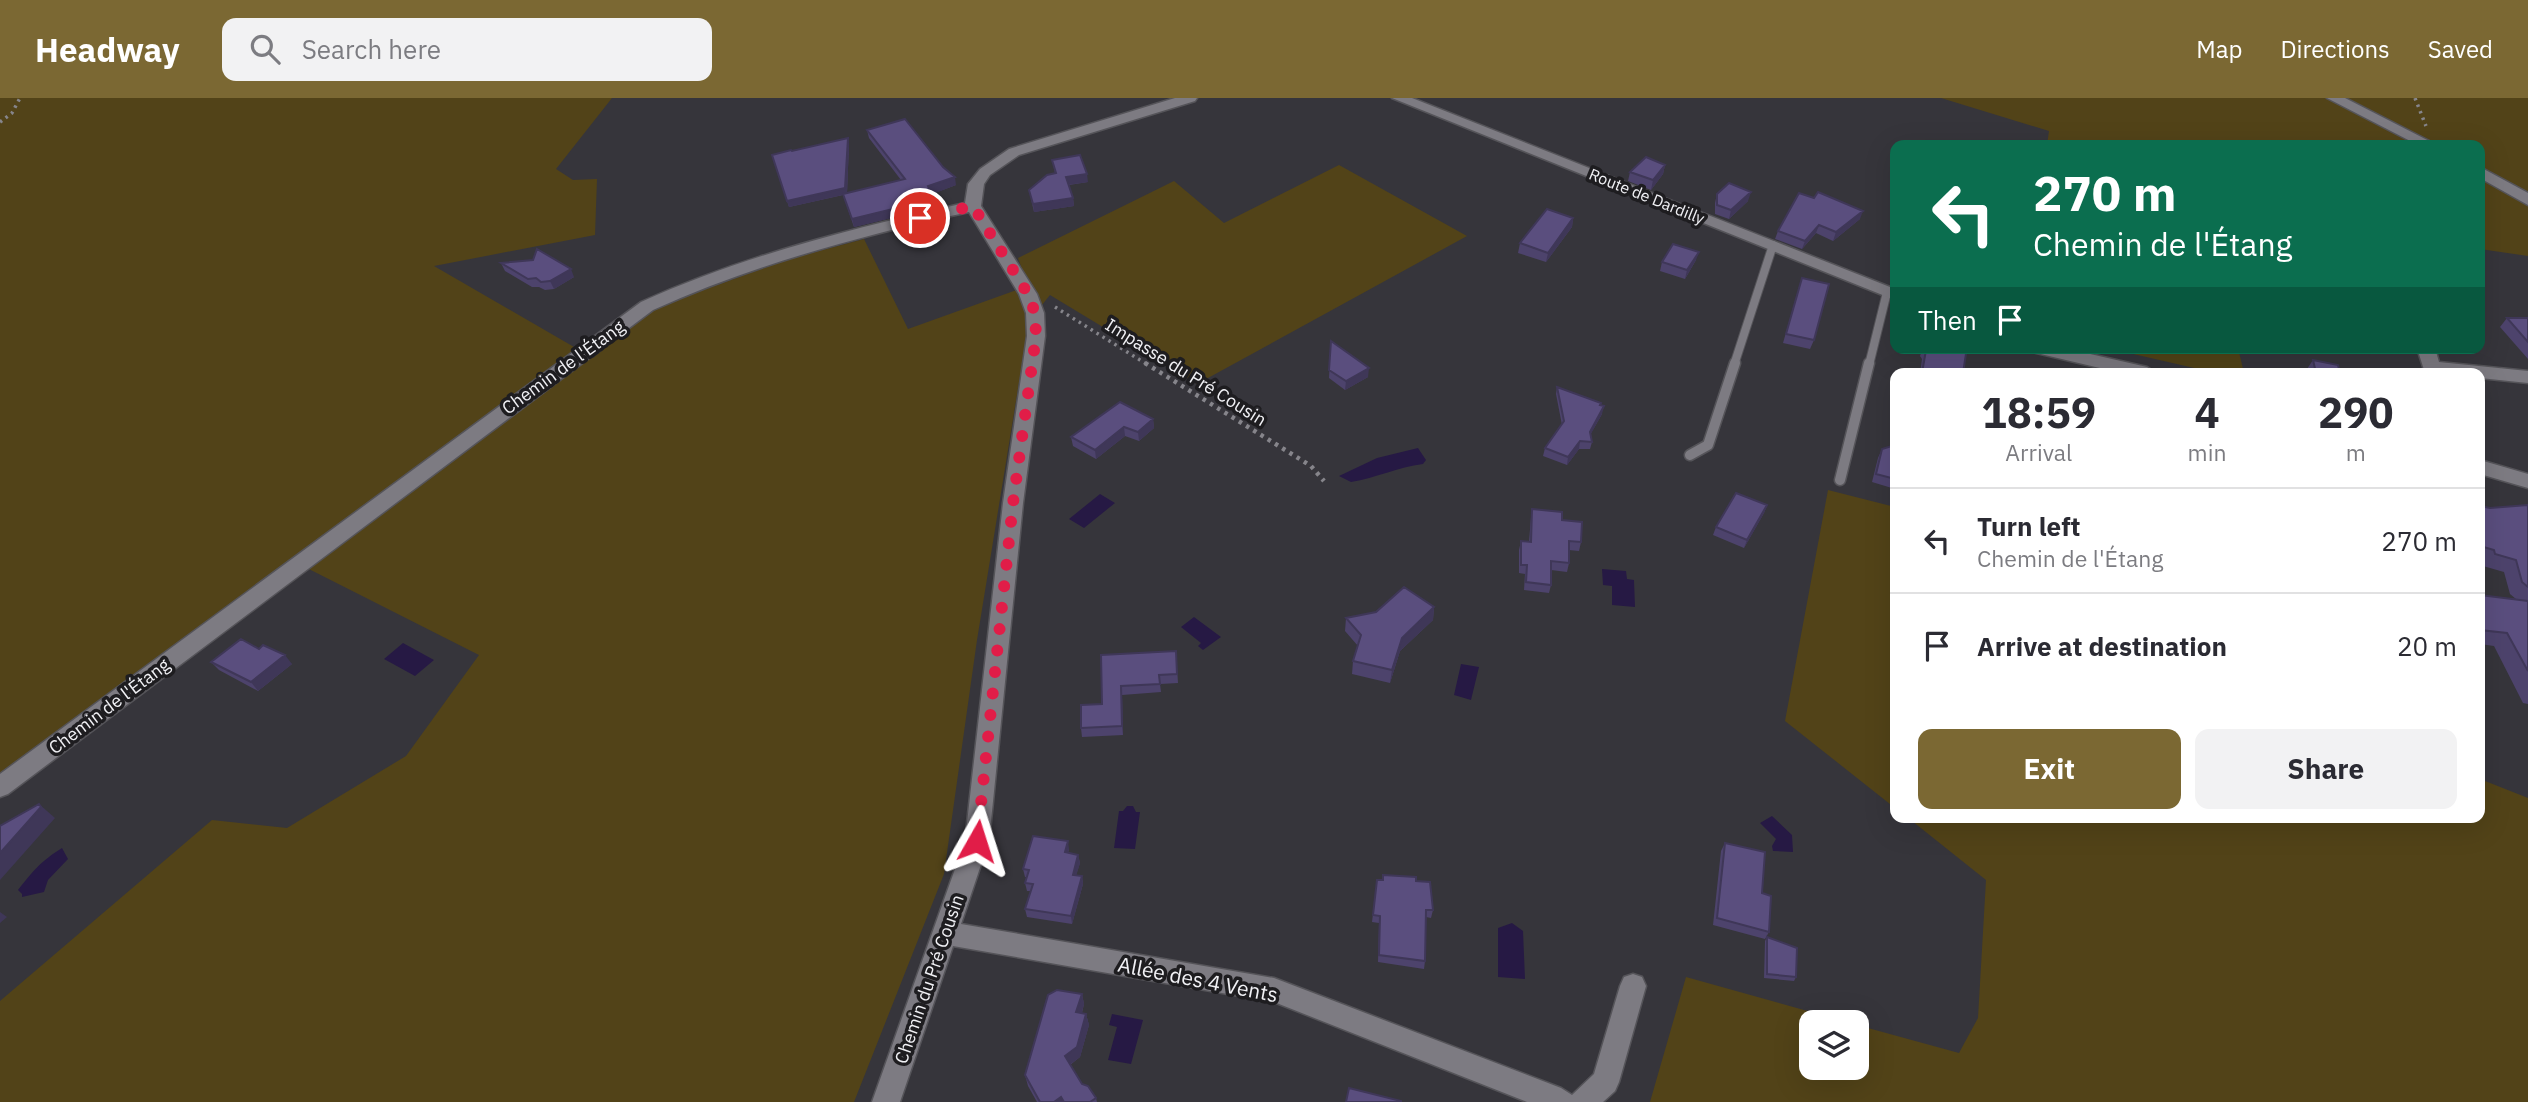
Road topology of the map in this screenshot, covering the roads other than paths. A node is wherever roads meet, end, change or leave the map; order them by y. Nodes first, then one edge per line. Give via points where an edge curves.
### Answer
1 (1190, 98) edge
2 (1399, 98) edge
3 (2334, 98) edge
4 (2419, 140) edge
5 (2485, 175) edge
6 (2528, 201) edge
7 (973, 206) junction
8 (1773, 245) junction
9 (1890, 293) edge
10 (1890, 297) edge
11 (2064, 354) edge
12 (2125, 368) edge
13 (2485, 374) edge
14 (2528, 377) edge
15 (1690, 455) dead end
16 (2485, 468) edge
17 (1840, 480) dead end
18 (2528, 481) edge
19 (0, 787) edge
20 (945, 933) junction
21 (1633, 986) dead end
22 (886, 1102) edge
23 (1560, 1102) edge
24 (1583, 1102) edge

1 - 7 street via 1014,152 985,172 976,184
2 - 8 street, Route de Dardilly
3 - 4 street
5 - 6 street
7 - 19 street, Chemin de l'Étang via 813,243 647,306
7 - 20 street, Chemin du Pré Cousin via 1028,294 1036,336 1011,517 977,841
8 - 9 street, Route de Dardilly
8 - 15 lane via 1708,445
10 - 17 lane
11 - 12 street
13 - 14 street
16 - 18 street
20 - 22 street, Chemin du Pré Cousin
20 - 23 street, Allée des 4 Vents via 1274,990
21 - 24 street via 1605,1083

